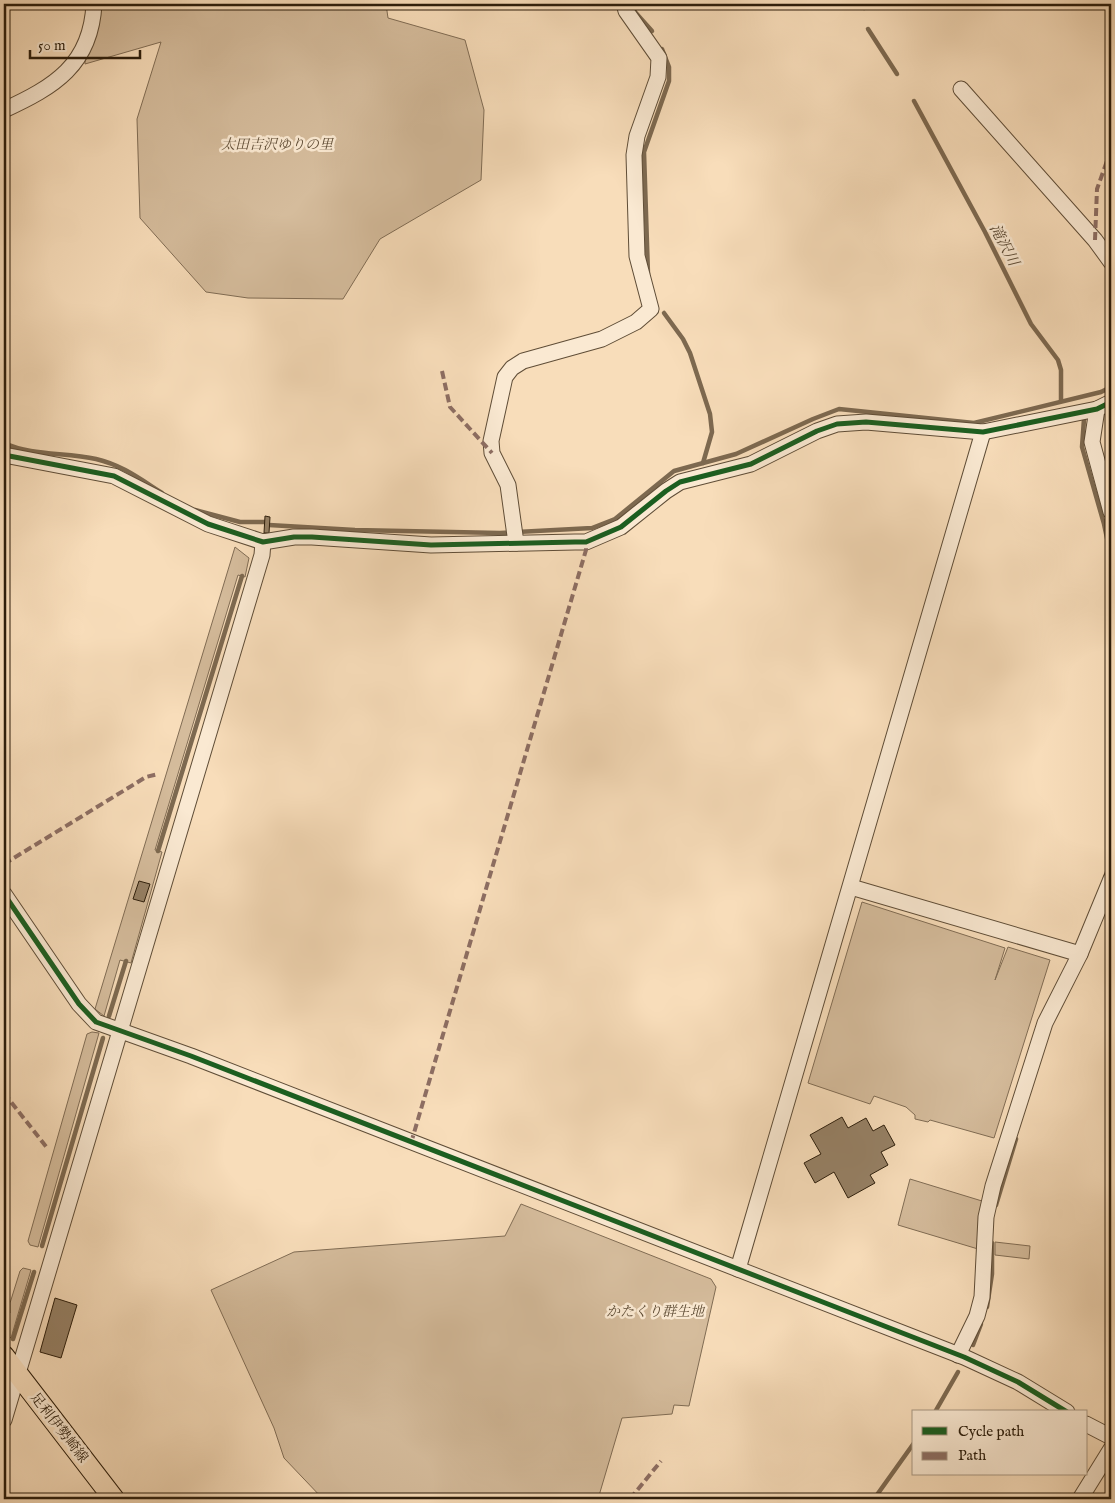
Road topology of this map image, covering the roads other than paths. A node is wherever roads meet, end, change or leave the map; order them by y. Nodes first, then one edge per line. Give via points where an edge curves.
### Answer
1 (94, 4) edge
2 (624, 4) edge
3 (961, 89) dead end
4 (4, 110) edge
5 (1111, 262) edge
6 (1111, 402) edge
7 (1097, 409) junction
8 (984, 432) junction
9 (4, 455) edge
10 (1111, 512) edge
11 (263, 542) junction
12 (516, 543) junction
13 (1111, 879) edge
14 (851, 887) junction
15 (4, 894) edge
16 (1080, 954) junction
17 (119, 1031) junction
18 (738, 1269) junction
19 (958, 1355) junction
20 (4, 1356) edge
21 (17, 1374) junction
22 (1064, 1410) edge
23 (4, 1420) edge
24 (1088, 1425) edge
25 (1111, 1436) edge
26 (1111, 1448) edge
27 (114, 1499) edge
28 (1080, 1499) edge

1 - 4 street via 92,31 85,46 58,80 39,94
2 - 12 street via 660,58 658,77 634,154 637,256 651,309 636,322 602,339 523,361 505,377 491,441 492,453 508,485
3 - 5 street
6 - 7 street
7 - 8 street
7 - 10 street via 1092,442
8 - 12 street via 866,422 837,424 751,464 680,482 621,527 586,542
8 - 14 street
9 - 11 street via 114,476 208,524
11 - 12 street via 312,537 431,545
11 - 17 street via 259,565
13 - 16 street
14 - 16 street
14 - 18 street
15 - 17 street via 88,1016
16 - 19 street via 1045,1023 992,1186 986,1217 982,1297 977,1316
17 - 18 street via 191,1056
17 - 21 street
18 - 19 street
19 - 22 street via 1018,1382
20 - 21 main road, 足利伊勢崎線
21 - 23 street
21 - 27 main road, 足利伊勢崎線
24 - 25 street
26 - 28 street

